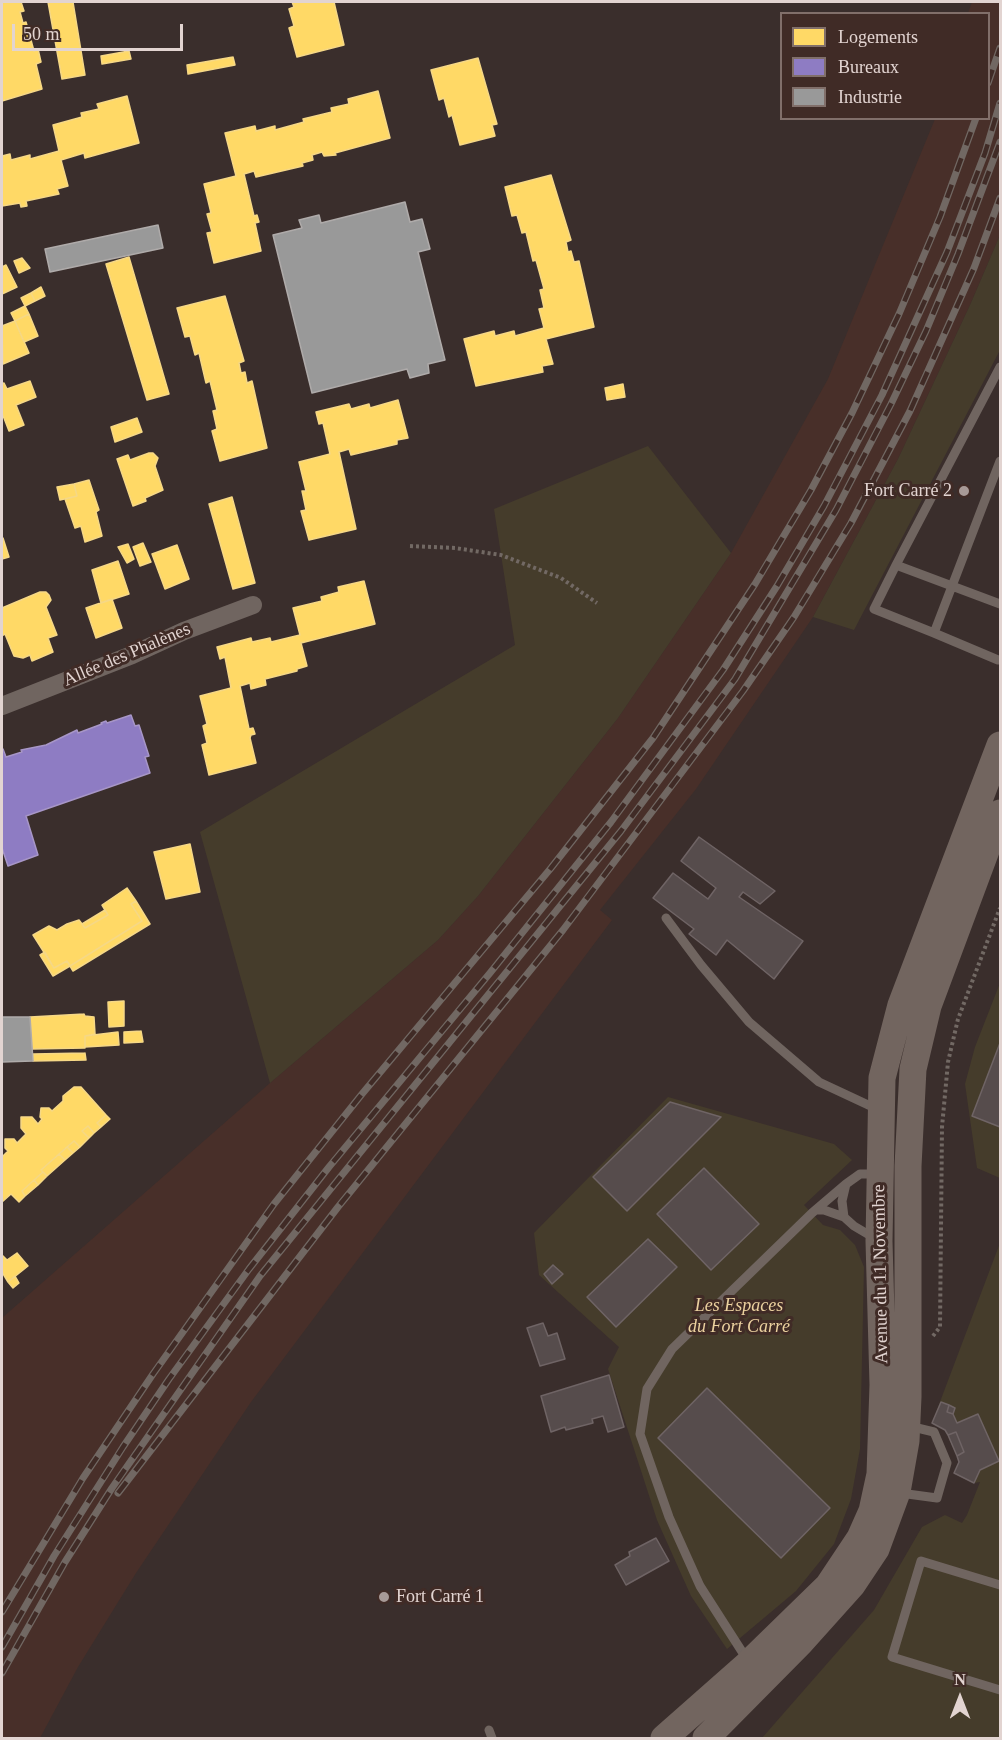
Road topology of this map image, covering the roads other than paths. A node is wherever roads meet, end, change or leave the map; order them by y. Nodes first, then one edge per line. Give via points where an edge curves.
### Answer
1 (1000, 367) edge
2 (1000, 461) edge
3 (896, 565) junction
4 (953, 586) junction
5 (1000, 602) edge
6 (253, 604) dead end
7 (934, 633) junction
8 (998, 660) dead end
9 (2, 706) edge
10 (1000, 746) edge
11 (1000, 813) edge
12 (666, 918) dead end
13 (881, 1112) junction
14 (880, 1174) junction
15 (846, 1184) junction
16 (817, 1210) junction
17 (844, 1216) junction
18 (879, 1241) junction
19 (909, 1293) junction
20 (907, 1426) junction
21 (897, 1492) junction
22 (1000, 1585) edge
23 (749, 1663) junction
24 (1000, 1690) edge
25 (717, 1733) edge
26 (664, 1738) edge

1 - 3 lane
2 - 4 lane
3 - 4 lane
3 - 7 lane via 874,609
4 - 5 lane
4 - 7 lane
6 - 9 street, Allée des Phalènes
7 - 8 lane
10 - 13 main road, Avenue du 11 Novembre via 901,1005 882,1078
11 - 19 main road, Avenue du 11 Novembre via 928,1006 913,1069 908,1166
12 - 13 lane via 749,1022 819,1082
13 - 14 main road, Avenue du 11 Novembre
14 - 15 lane via 861,1174
14 - 18 main road, Avenue du 11 Novembre
14 - 19 main road via 893,1182 898,1268
15 - 16 lane
15 - 17 lane
16 - 17 lane
16 - 23 lane via 672,1348 647,1389 640,1434 669,1517 700,1586
17 - 18 lane
18 - 23 main road, Avenue du 11 Novembre via 883,1385 879,1474 872,1511 860,1538 828,1586
19 - 20 main road, Avenue du 11 Novembre
20 - 21 main road, Avenue du 11 Novembre
20 - 21 lane via 934,1432 947,1464 937,1498
21 - 25 main road, Avenue du 11 Novembre via 876,1549 852,1585
22 - 24 lane via 921,1561 892,1657
23 - 26 main road, Avenue du 11 Novembre

